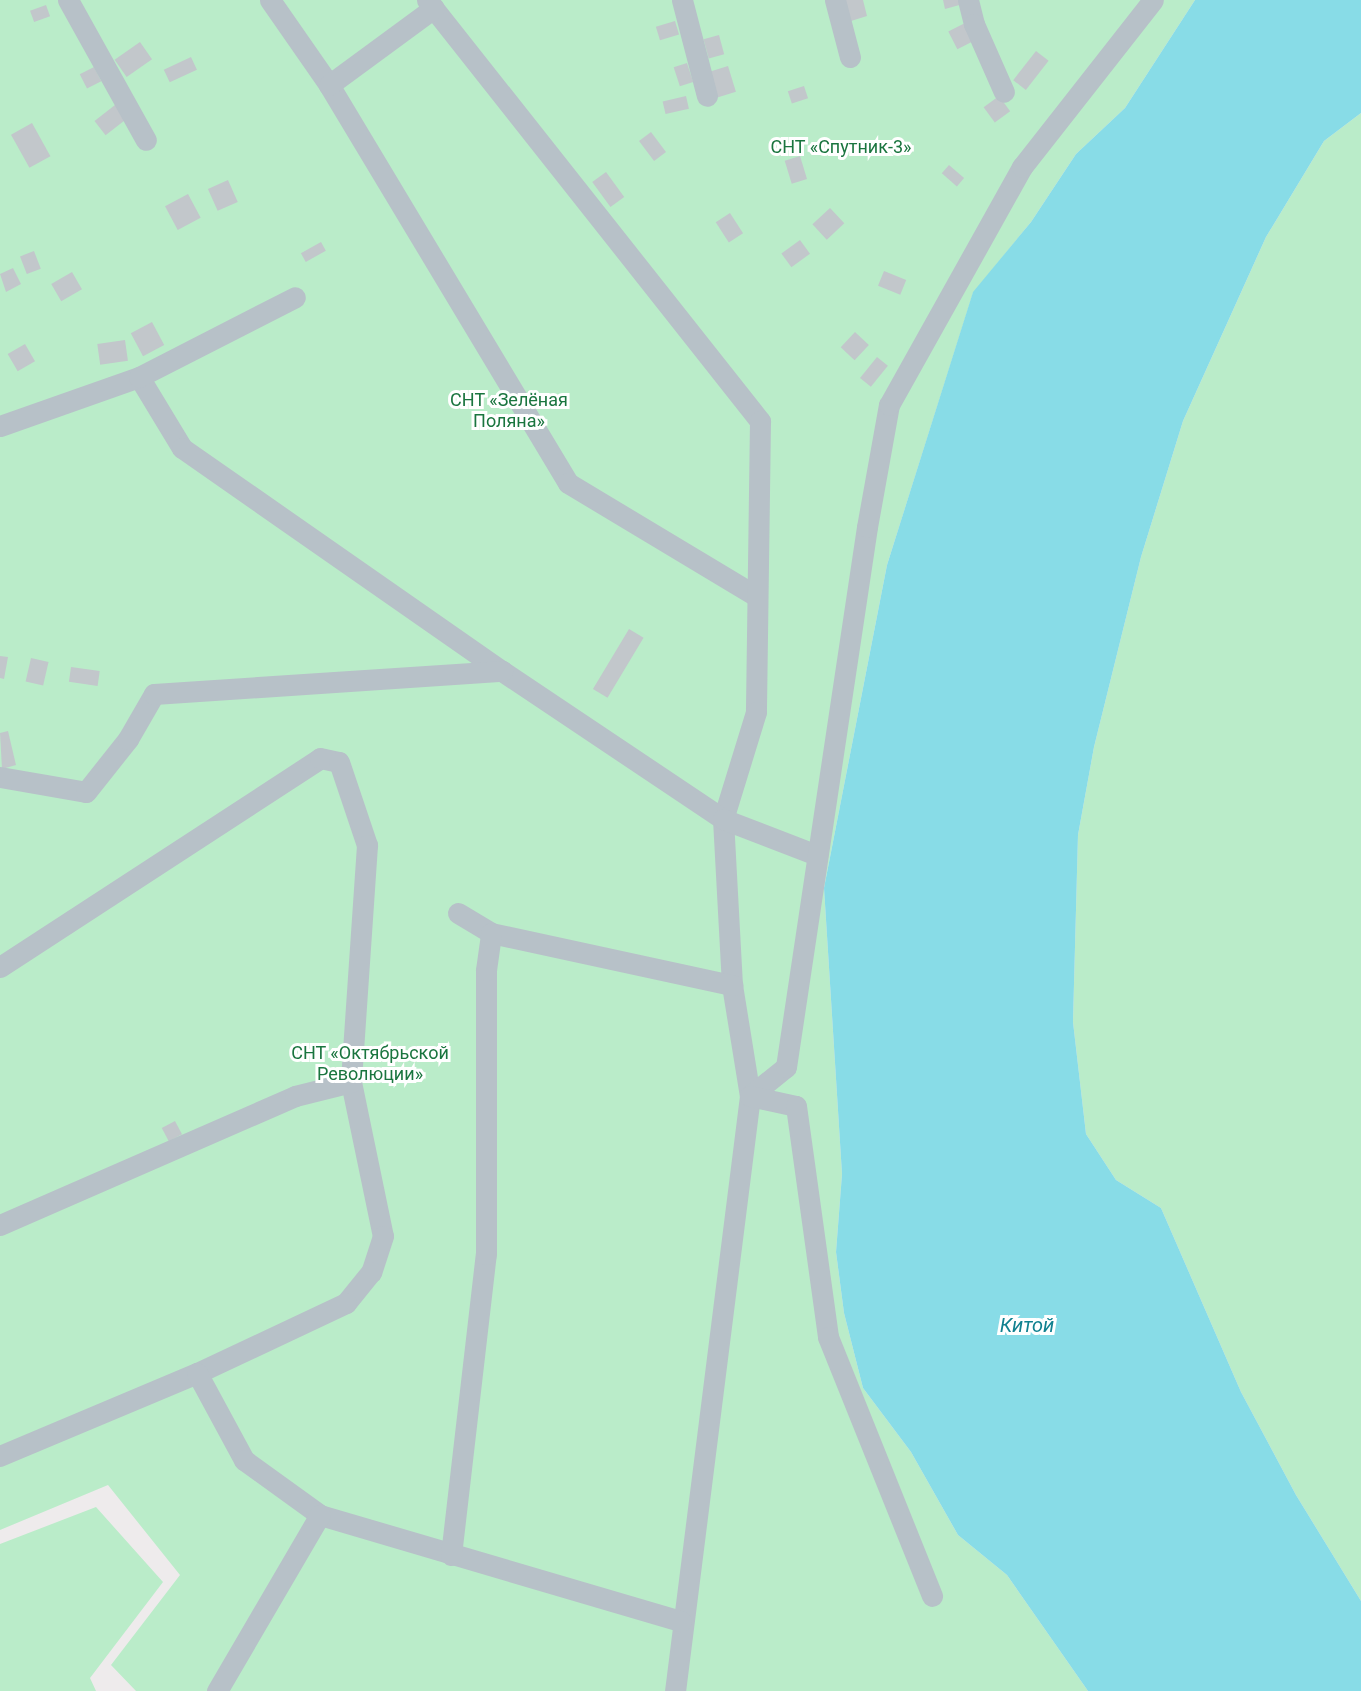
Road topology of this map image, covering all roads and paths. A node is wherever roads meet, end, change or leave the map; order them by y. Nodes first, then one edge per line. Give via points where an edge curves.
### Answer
1 (68, 0) edge
2 (270, 0) edge
3 (682, 0) edge
4 (835, 0) edge
5 (969, 0) edge
6 (1154, 0) edge
7 (431, 4) edge
8 (850, 57) dead end
9 (329, 85) junction
10 (1004, 92) dead end
11 (707, 96) dead end
12 (146, 140) dead end
13 (295, 297) dead end
14 (139, 377) junction
15 (0, 426) edge
16 (756, 596) junction
17 (502, 671) junction
18 (0, 777) edge
19 (723, 819) junction
20 (817, 855) junction
21 (459, 913) dead end
22 (491, 933) junction
23 (0, 967) edge
24 (732, 985) junction
25 (351, 1082) junction
26 (750, 1096) junction
27 (0, 1225) edge
28 (197, 1373) junction
29 (0, 1456) edge
30 (320, 1515) junction
31 (451, 1555) junction
32 (932, 1596) dead end
33 (681, 1621) junction
34 (217, 1691) edge
35 (675, 1691) edge

1 - 12 street
2 - 9 street
3 - 11 street
4 - 8 street
5 - 10 street via 974,24
6 - 20 street via 1022,167 889,405
7 - 9 street
7 - 16 street via 760,421
9 - 16 street via 568,483
13 - 14 street
14 - 15 street
14 - 17 street via 182,448
16 - 19 street via 756,712
17 - 18 street via 154,694 128,739 86,792
17 - 19 street
19 - 20 street
19 - 24 street
20 - 26 street via 786,1067
21 - 22 street
22 - 24 street
22 - 31 street via 486,970 486,1254
23 - 25 street via 320,758 339,762 367,845
24 - 26 street
25 - 27 street via 295,1096
25 - 28 street via 383,1236 371,1272 346,1303
26 - 32 street via 796,1106 828,1337
26 - 33 street
28 - 29 street
28 - 30 street via 244,1460
30 - 31 street
30 - 34 street
31 - 33 street
33 - 35 street

